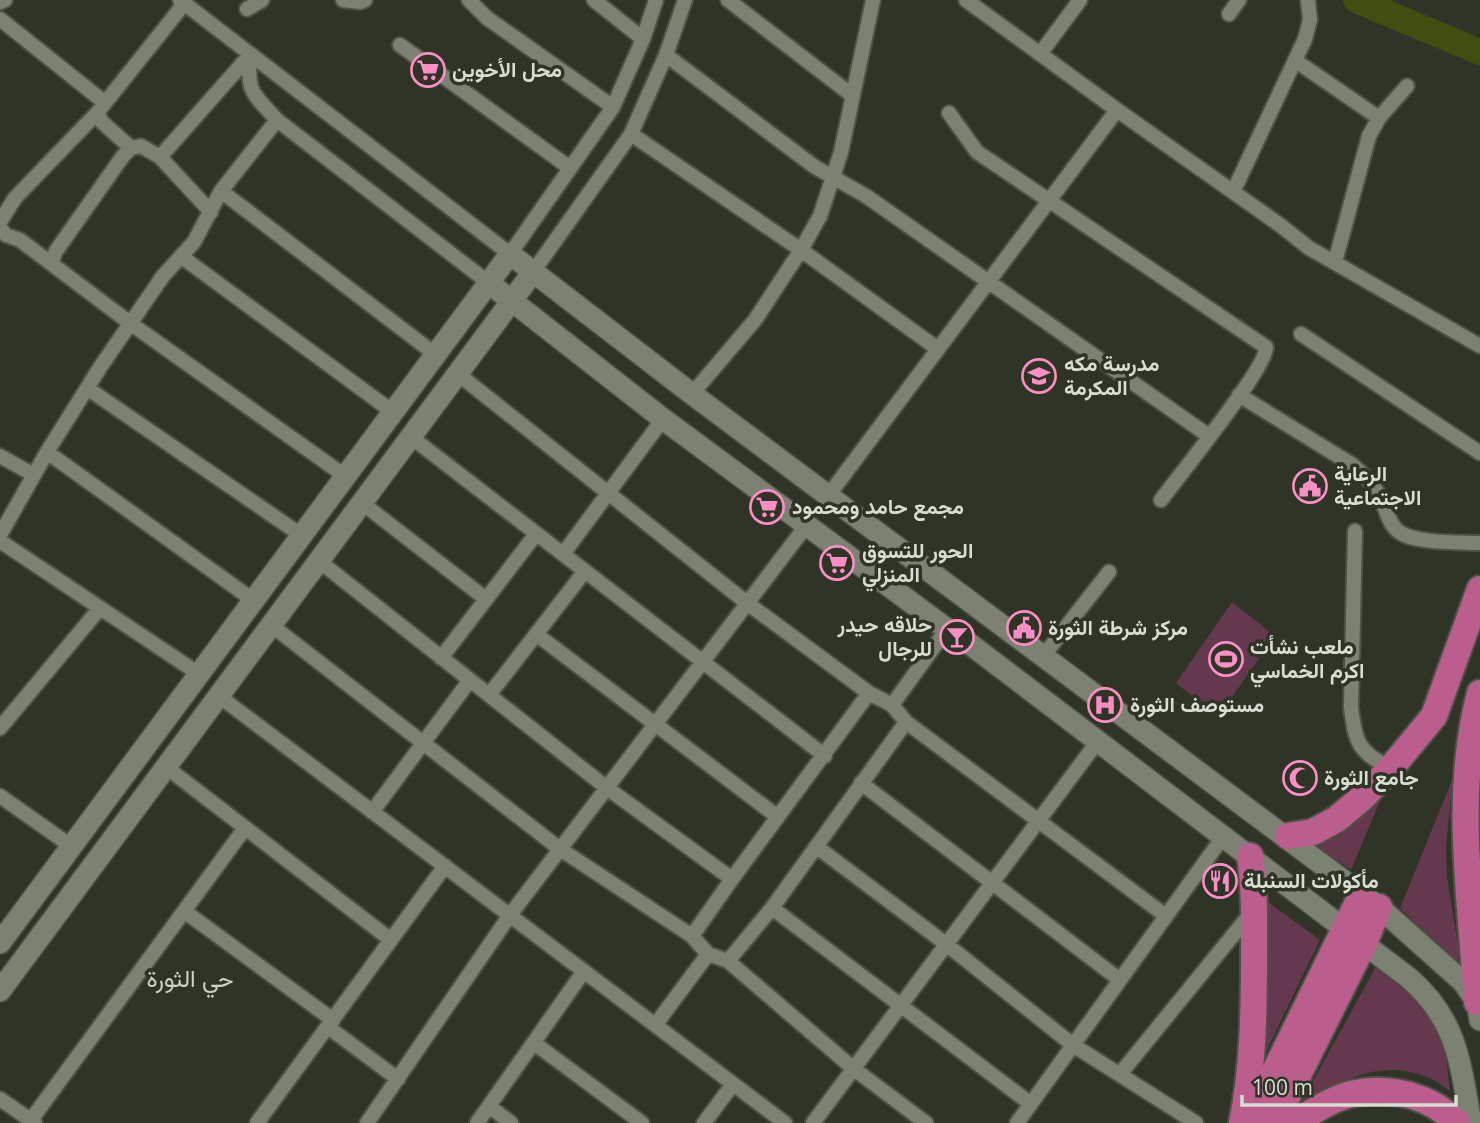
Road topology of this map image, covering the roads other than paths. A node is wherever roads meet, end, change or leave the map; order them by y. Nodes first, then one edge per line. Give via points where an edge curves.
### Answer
1 (262, 0) edge
2 (344, 0) edge
3 (365, 0) edge
4 (469, 0) edge
5 (594, 0) edge
6 (656, 0) edge
7 (685, 0) edge
8 (728, 0) edge
9 (873, 0) edge
10 (966, 0) edge
11 (1080, 0) edge
12 (1239, 0) edge
13 (1308, 0) edge
14 (182, 2) edge
15 (247, 9) dead end
16 (1229, 14) dead end
17 (0, 19) edge
18 (643, 39) junction
19 (400, 45) dead end
20 (1040, 54) junction
21 (250, 55) junction
22 (666, 55) junction
23 (1296, 61) junction
24 (1407, 86) dead end
25 (853, 96) junction
26 (613, 107) junction
27 (101, 108) junction
28 (1117, 110) junction
29 (949, 113) dead end
30 (1379, 118) junction
31 (277, 120) junction
32 (631, 134) junction
33 (131, 148) junction
34 (160, 157) junction
35 (570, 168) junction
36 (833, 178) junction
37 (221, 191) junction
38 (1233, 192) junction
39 (1051, 201) junction
40 (211, 212) junction
41 (0, 225) edge
42 (801, 250) junction
43 (510, 254) junction
44 (182, 257) junction
45 (1335, 262) junction
46 (53, 265) junction
47 (533, 272) junction
48 (489, 283) junction
49 (988, 283) junction
50 (512, 301) junction
51 (130, 323) junction
52 (1301, 334) dead end
53 (1480, 346) edge
54 (938, 349) junction
55 (435, 355) junction
56 (458, 373) junction
57 (87, 388) junction
58 (692, 394) junction
59 (1239, 395) junction
60 (393, 412) junction
61 (663, 419) junction
62 (1209, 436) junction
63 (411, 437) junction
64 (47, 452) junction
65 (1480, 453) edge
66 (0, 456) edge
67 (34, 475) junction
68 (345, 476) junction
69 (608, 493) junction
70 (828, 496) junction
71 (1161, 500) dead end
72 (362, 503) junction
73 (806, 526) junction
74 (1355, 531) dead end
75 (537, 534) junction
76 (0, 535) edge
77 (301, 536) junction
78 (0, 541) edge
79 (1480, 543) edge
80 (563, 554) junction
81 (318, 561) junction
82 (585, 571) junction
83 (1109, 572) dead end
84 (1480, 589) edge
85 (253, 600) junction
86 (486, 600) junction
87 (747, 603) junction
88 (980, 607) junction
89 (100, 608) junction
90 (271, 625) junction
91 (952, 632) junction
92 (536, 634) junction
93 (1044, 655) junction
94 (441, 658) junction
95 (703, 662) junction
96 (199, 674) junction
97 (470, 680) junction
98 (870, 693) junction
99 (1480, 693) edge
100 (489, 695) junction
101 (219, 696) junction
102 (892, 705) junction
103 (906, 722) junction
104 (656, 723) junction
105 (0, 728) edge
106 (1098, 741) junction
107 (423, 743) junction
108 (825, 756) junction
109 (166, 767) junction
110 (1391, 768) junction
111 (861, 783) junction
112 (607, 788) junction
113 (0, 796) edge
114 (372, 811) junction
115 (778, 817) junction
116 (1039, 821) junction
117 (245, 828) junction
118 (1288, 836) junction
119 (1223, 837) junction
120 (71, 846) junction
121 (817, 847) junction
122 (560, 849) junction
123 (1250, 856) junction
124 (445, 866) junction
125 (732, 878) junction
126 (991, 884) junction
127 (1371, 900) junction
128 (772, 908) junction
129 (1254, 909) junction
130 (184, 911) junction
131 (510, 915) junction
132 (1166, 916) junction
133 (3, 933) edge
134 (692, 936) junction
135 (1355, 937) junction
136 (391, 940) junction
137 (946, 944) junction
138 (708, 954) junction
139 (728, 961) junction
140 (584, 971) junction
141 (1120, 980) junction
142 (0, 991) edge
143 (900, 1006) junction
144 (1479, 1008) edge
145 (330, 1024) junction
146 (656, 1024) junction
147 (534, 1042) junction
148 (1073, 1045) junction
149 (854, 1069) junction
150 (1120, 1074) junction
151 (398, 1079) junction
152 (733, 1084) junction
153 (0, 1098) edge
154 (1031, 1104) junction
155 (489, 1107) junction
156 (33, 1122) edge
157 (369, 1122) edge
158 (257, 1123) edge
159 (477, 1123) edge
160 (511, 1123) edge
161 (642, 1123) edge
162 (704, 1123) edge
163 (785, 1123) edge
164 (813, 1123) edge
165 (926, 1123) edge
166 (1017, 1123) edge
167 (1196, 1123) edge
168 (1241, 1123) edge
169 (1249, 1123) edge
170 (1274, 1123) edge
171 (1294, 1123) edge
172 (1457, 1123) edge
173 (1471, 1123) edge

1 - 15 street
2 - 3 street
4 - 26 street via 487,18
5 - 18 street
6 - 18 street
7 - 22 street
8 - 25 street
9 - 25 street
10 - 20 street
11 - 20 street
12 - 16 street
13 - 23 street via 1310,20
14 - 21 street
14 - 27 street
17 - 27 street
18 - 26 street
19 - 35 street
20 - 28 street
21 - 31 street via 248,82
21 - 34 street
21 - 43 street
22 - 32 street
22 - 36 street
23 - 30 street
23 - 38 street
24 - 30 street
25 - 36 street
26 - 35 street
27 - 33 street via 102,122
27 - 41 street via 15,198
28 - 38 street
28 - 39 street
29 - 39 street via 977,152
30 - 45 street via 1369,136
31 - 37 street
31 - 48 street
32 - 42 street
32 - 47 street
33 - 34 street via 141,146
33 - 46 street via 56,251
34 - 40 street
35 - 43 street
36 - 42 street via 820,216
36 - 49 street via 866,196
37 - 40 street
37 - 55 street
38 - 45 street
39 - 49 street
39 - 59 street via 1266,347 1265,356
40 - 44 street
41 - 46 street via 6,235
42 - 54 street
42 - 58 street via 755,320
43 - 47 street
43 - 48 street
44 - 51 street
44 - 60 street
45 - 53 street
46 - 51 street
47 - 50 street
47 - 58 street
48 - 50 street
48 - 55 street
49 - 54 street
49 - 62 street
50 - 56 street
50 - 61 street
51 - 57 street
51 - 68 street
52 - 65 street
54 - 70 street
55 - 60 street
56 - 63 street
56 - 69 street
57 - 64 street
57 - 77 street
58 - 70 street
59 - 62 street
59 - 79 street via 1351,464 1379,495 1400,533
60 - 68 street
61 - 69 street
61 - 73 street
62 - 71 street
63 - 72 street
63 - 75 street
64 - 67 street
64 - 85 street
66 - 67 street
67 - 76 street
68 - 77 street
69 - 80 street
69 - 87 street
70 - 88 street
72 - 81 street
72 - 86 street
73 - 87 street
73 - 91 street
74 - 110 street via 1354,727 1364,752
75 - 80 street
75 - 86 street
77 - 85 street
78 - 89 street
80 - 82 street
81 - 90 street
81 - 94 street
82 - 92 street
82 - 95 street
83 - 93 street
84 - 110 highway via 1434,716
85 - 96 street
86 - 94 street
87 - 95 street
87 - 98 street
88 - 91 street
88 - 93 street
89 - 96 street
89 - 105 street
90 - 101 street
90 - 107 street
91 - 102 street
91 - 106 street
92 - 100 street
92 - 104 street
93 - 118 street
94 - 97 street
95 - 104 street
95 - 108 street
96 - 120 street
97 - 100 street
97 - 107 street
98 - 102 street
98 - 108 street
99 - 144 highway via 1464,809
100 - 112 street
101 - 109 street
101 - 114 street
102 - 103 street
103 - 111 street
103 - 116 street
104 - 112 street
104 - 115 street
106 - 116 street
106 - 119 street
107 - 114 street
107 - 122 street
108 - 115 street
109 - 117 street
109 - 142 street
110 - 118 highway via 1338,819 1313,832
111 - 121 street
111 - 126 street
112 - 122 street
112 - 125 street
113 - 120 street
114 - 124 street
115 - 125 street
116 - 126 street
116 - 132 street
117 - 130 street
117 - 136 street
118 - 127 street
119 - 123 street
119 - 132 street
120 - 133 street
121 - 128 street
121 - 137 street
122 - 131 street
122 - 134 street
123 - 129 highway
123 - 135 street
124 - 131 street
124 - 136 street
125 - 134 street
126 - 137 street
126 - 141 street
127 - 135 highway
127 - 144 street via 1463,982
128 - 139 street
128 - 143 street
129 - 150 street
129 - 168 highway via 1253,1041
130 - 145 street
130 - 156 street
131 - 140 street
131 - 151 street
132 - 141 street
134 - 138 street
135 - 169 highway
135 - 170 highway
135 - 173 street via 1422,989 1441,1016 1458,1053
136 - 145 street
137 - 143 street
137 - 148 street
138 - 139 street
138 - 146 street
139 - 149 street
140 - 146 street
140 - 147 street
141 - 148 street
143 - 149 street
143 - 154 street
145 - 151 street
145 - 158 street
146 - 152 street
147 - 155 street
147 - 161 street
148 - 150 street
148 - 154 street
149 - 164 street
149 - 165 street
150 - 167 street
151 - 157 street
152 - 162 street
152 - 163 street
153 - 156 street
154 - 166 street
155 - 159 street
155 - 160 street
171 - 172 highway via 1333,1100 1365,1090 1400,1092 1426,1101

